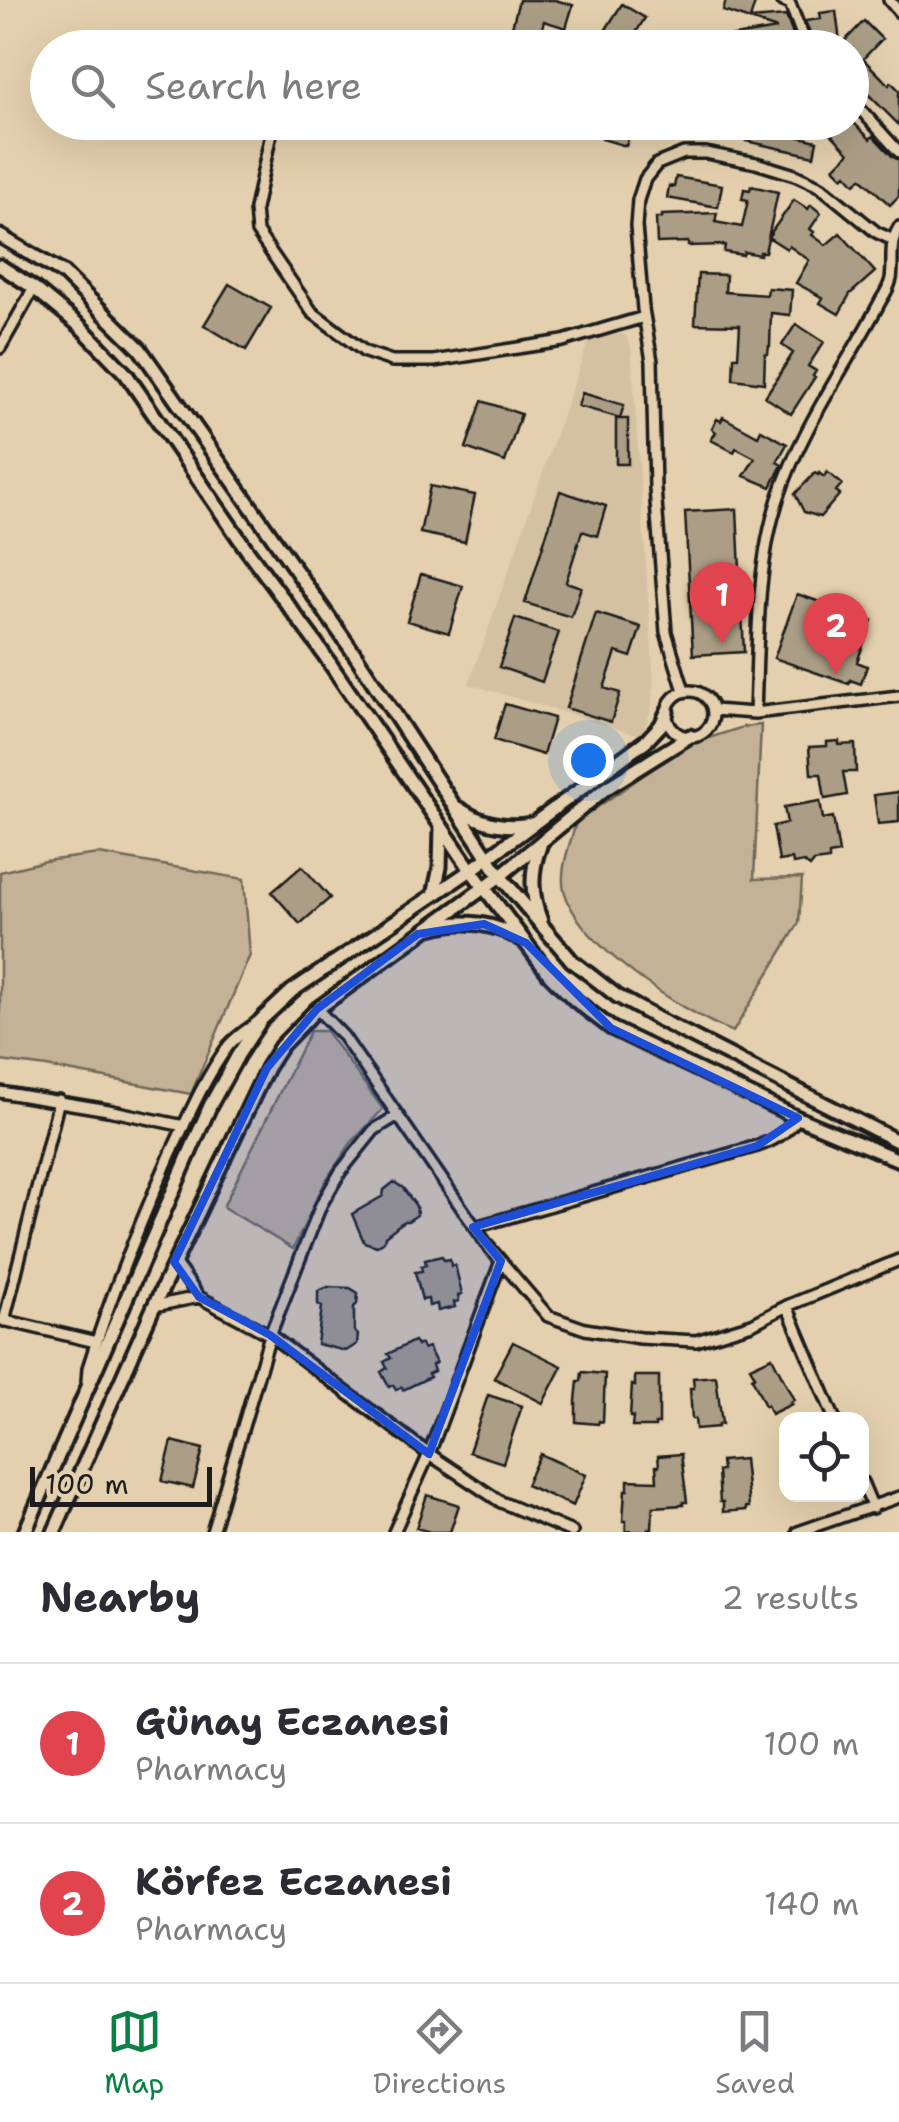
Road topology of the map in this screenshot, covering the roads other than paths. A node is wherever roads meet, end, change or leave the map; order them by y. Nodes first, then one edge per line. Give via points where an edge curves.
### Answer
1 (781, 0) edge
2 (888, 0) edge
3 (899, 12) edge
4 (800, 30) edge
5 (869, 119) edge
6 (270, 140) edge
7 (899, 152) edge
8 (899, 227) edge
9 (0, 236) edge
10 (893, 240) junction
11 (0, 266) edge
12 (34, 288) junction
13 (644, 317) junction
14 (0, 348) edge
15 (684, 691) junction
16 (899, 696) edge
17 (712, 710) junction
18 (667, 712) junction
19 (755, 713) junction
20 (690, 736) junction
21 (452, 804) junction
22 (535, 824) junction
23 (442, 826) junction
24 (541, 842) junction
25 (488, 858) junction
26 (471, 870) junction
27 (500, 876) junction
28 (484, 888) junction
29 (434, 896) junction
30 (418, 934) junction
31 (551, 937) junction
32 (526, 943) junction
33 (317, 1009) junction
34 (261, 1020) junction
35 (0, 1092) edge
36 (59, 1100) junction
37 (398, 1115) junction
38 (798, 1118) junction
39 (184, 1126) junction
40 (899, 1142) edge
41 (899, 1160) edge
42 (475, 1227) junction
43 (899, 1260) edge
44 (501, 1261) junction
45 (174, 1262) junction
46 (199, 1296) junction
47 (154, 1306) junction
48 (787, 1306) junction
49 (2, 1320) edge
50 (270, 1335) junction
51 (96, 1342) junction
52 (87, 1389) junction
53 (832, 1412) edge
54 (429, 1454) junction
55 (899, 1498) edge
56 (869, 1500) edge
57 (872, 1508) junction
58 (24, 1532) edge
59 (54, 1532) edge
60 (212, 1532) edge
61 (394, 1532) edge
62 (572, 1532) edge
63 (798, 1532) edge

1 - 4 street via 790,4
2 - 3 street
5 - 7 street
6 - 13 street via 255,209 257,232 312,312 365,352 392,361 434,361 563,341
8 - 10 street
9 - 21 street via 62,273 140,349
10 - 13 street via 796,174 706,153 672,156 650,170 638,200
10 - 19 street via 890,285 808,431 773,516
11 - 12 street
12 - 14 street
12 - 23 street via 126,374
13 - 15 street via 666,632
15 - 17 street via 705,696
15 - 18 street
16 - 19 street
17 - 19 street
17 - 20 street via 710,725
18 - 20 street via 670,726
18 - 22 street via 647,740
20 - 24 street via 604,789
21 - 22 street via 496,824
21 - 25 street
22 - 25 street
23 - 26 street
23 - 29 street
24 - 27 street
24 - 31 street via 532,886
25 - 26 street
25 - 27 street
26 - 28 street
26 - 29 street
27 - 28 street
27 - 31 street
28 - 30 street
28 - 32 street
29 - 34 street
30 - 32 street via 472,922
30 - 33 street
31 - 40 street via 616,996
32 - 38 street via 548,974 611,1028
33 - 37 street via 344,1036
33 - 45 street via 267,1068
34 - 39 street via 222,1055
34 - 52 street via 210,1106
35 - 36 street
36 - 39 street
36 - 49 street
37 - 42 street
37 - 50 street via 374,1130 320,1205
38 - 41 street
38 - 42 street via 767,1143
39 - 51 street
42 - 44 street
43 - 48 street
44 - 48 street via 548,1316 585,1330 696,1341
44 - 54 street
45 - 46 street
45 - 47 street
46 - 47 street
46 - 50 street
47 - 59 street
48 - 53 street
49 - 51 street
50 - 54 street
50 - 60 street
51 - 52 street
52 - 58 street
54 - 61 street
54 - 62 street via 502,1502
55 - 57 street
56 - 57 street
57 - 63 street

